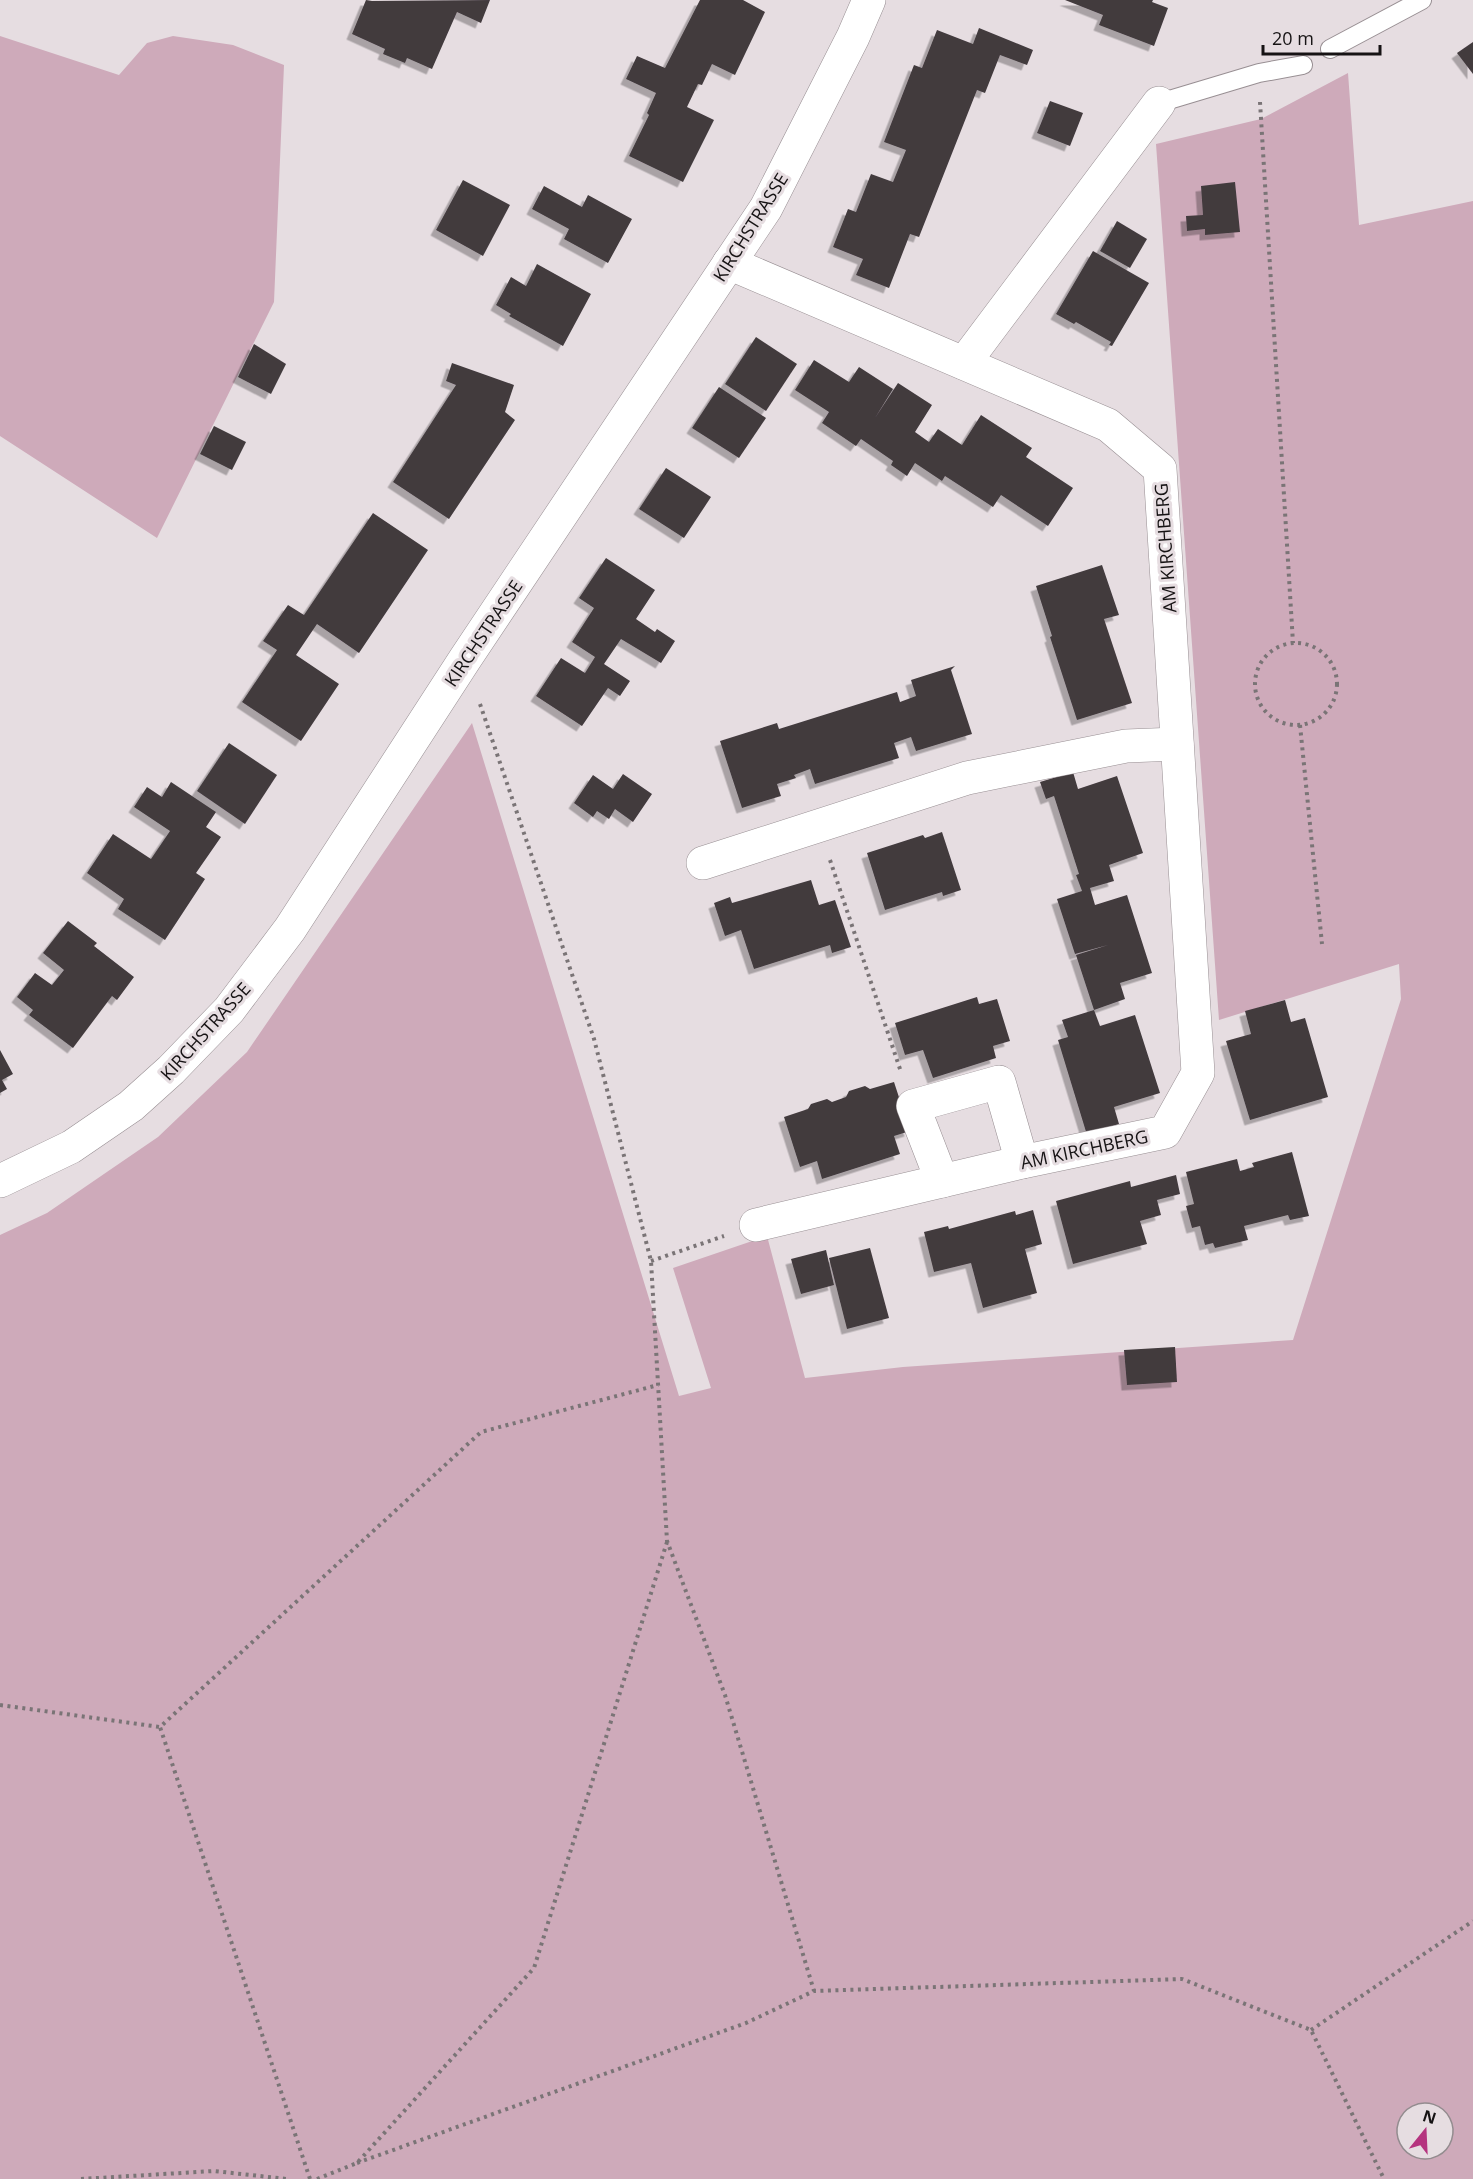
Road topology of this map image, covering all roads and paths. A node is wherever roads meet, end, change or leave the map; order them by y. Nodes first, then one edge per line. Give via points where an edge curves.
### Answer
1 (869, 0) edge
2 (1422, 0) edge
3 (1330, 48) dead end
4 (1303, 65) dead end
5 (1259, 73) junction
6 (1159, 103) joint
7 (729, 263) junction
8 (964, 363) junction
9 (1293, 643) junction
10 (465, 659) junction
11 (1300, 725) junction
12 (1178, 744) junction
13 (818, 825) junction
14 (704, 863) dead end
15 (1322, 944) dead end
16 (913, 1106) junction
17 (1022, 1162) junction
18 (0, 1181) edge
19 (942, 1181) junction
20 (756, 1225) joint
21 (651, 1261) junction
22 (658, 1385) junction
23 (667, 1541) junction
24 (0, 1705) edge
25 (160, 1727) junction
26 (1473, 1921) edge
27 (814, 1991) junction
28 (1311, 2030) junction
29 (357, 2163) junction
30 (81, 2179) edge
31 (287, 2179) edge
32 (310, 2179) edge
33 (317, 2179) edge
34 (1384, 2179) edge

1 - 7 street, KIRCHSTRASSE via 766,208
2 - 3 lane
4 - 5 lane
5 - 6 lane
5 - 9 path
6 - 8 street
7 - 8 street, AM KIRCHBERG
7 - 10 street, KIRCHSTRASSE
8 - 12 street, AM KIRCHBERG via 1108,425 1160,469
9 - 11 path via 1279,647 1265,659 1255,688 1269,715
9 - 11 path via 1319,650 1333,665 1337,679 1336,697 1329,710
10 - 18 street, KIRCHSTRASSE via 290,929 229,1010 131,1106 71,1147
10 - 21 path via 594,1039
11 - 15 path
12 - 13 street via 1126,746 967,778
12 - 17 street, AM KIRCHBERG via 1198,1073 1166,1132
13 - 14 street
13 - 16 path
16 - 17 street via 999,1082
16 - 19 street
17 - 19 street, AM KIRCHBERG
19 - 20 street, AM KIRCHBERG
20 - 21 path
21 - 22 path
22 - 23 path
22 - 25 path via 481,1432
23 - 27 path via 725,1695
23 - 29 path via 534,1968
24 - 25 path
25 - 32 path
26 - 28 path
27 - 28 path via 1182,1979
27 - 29 path via 746,2023
28 - 34 path
29 - 33 path
30 - 31 path via 214,2171

